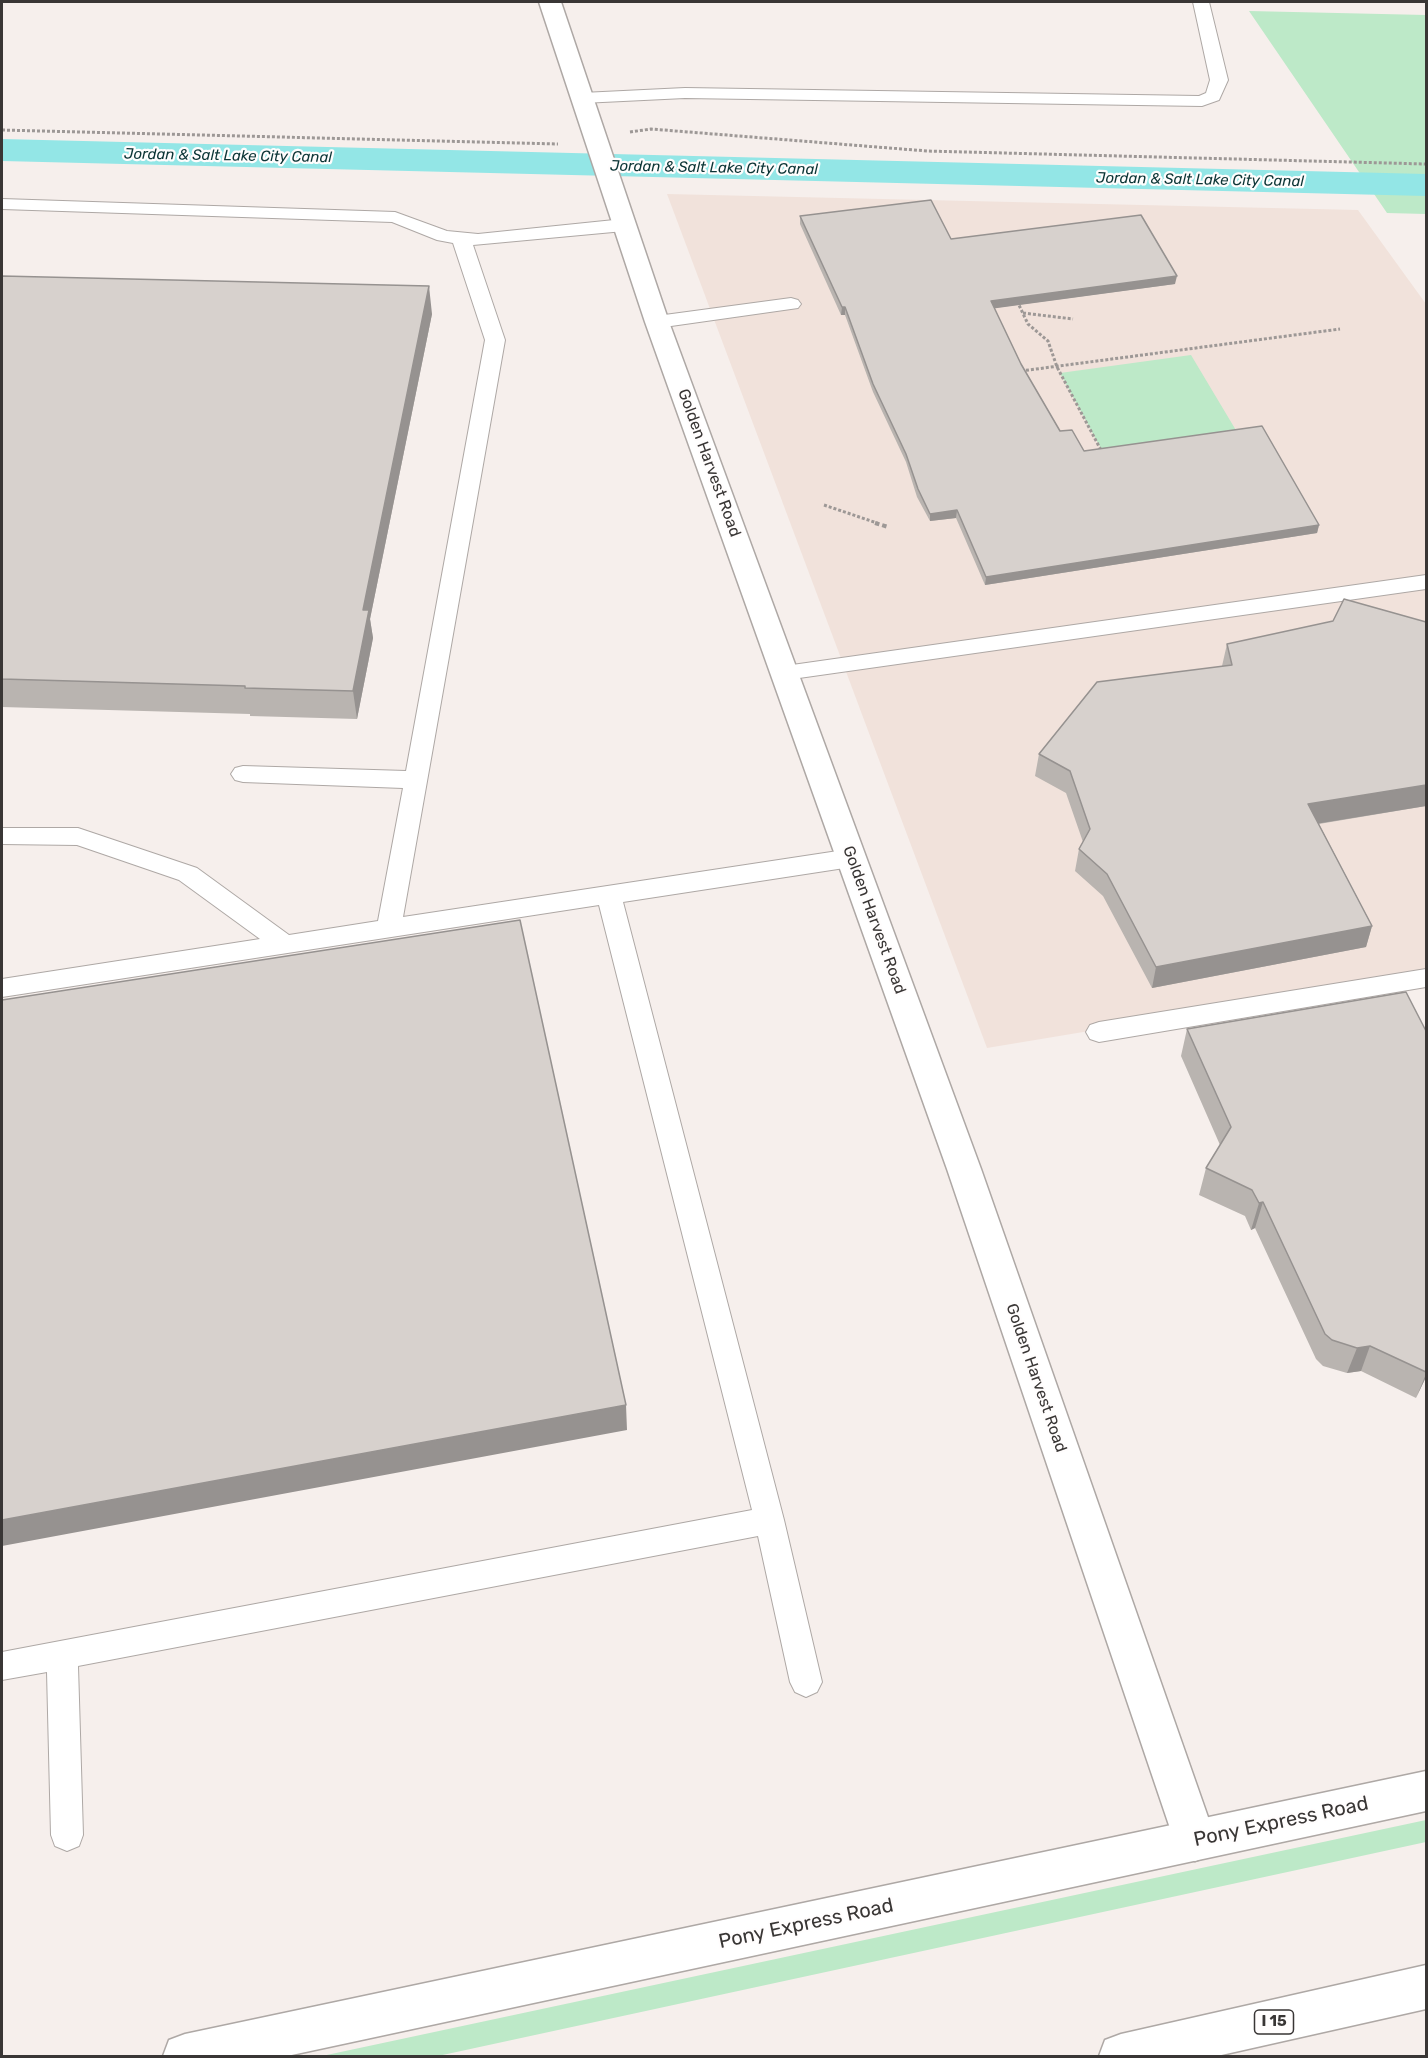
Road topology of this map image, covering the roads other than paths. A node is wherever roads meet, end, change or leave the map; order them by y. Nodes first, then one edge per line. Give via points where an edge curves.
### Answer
1 (550, 2) edge
2 (1201, 2) edge
3 (582, 98) junction
4 (2, 204) edge
5 (624, 225) junction
6 (461, 238) junction
7 (791, 304) dead end
8 (657, 322) junction
9 (1426, 582) edge
10 (785, 673) junction
11 (243, 774) dead end
12 (416, 780) junction
13 (2, 836) edge
14 (851, 858) junction
15 (609, 895) junction
16 (389, 928) junction
17 (285, 945) junction
18 (1426, 978) edge
19 (2, 988) edge
20 (1100, 1032) dead end
21 (769, 1520) junction
22 (62, 1654) junction
23 (2, 1666) edge
24 (806, 1682) dead end
25 (1426, 1791) edge
26 (67, 1835) dead end
27 (1195, 1840) junction
28 (1426, 1987) edge
29 (185, 2056) edge
30 (1121, 2056) edge

1 - 3 main road, Golden Harvest Road
2 - 3 lane via 1219,80 1213,96 1202,100 685,93
3 - 5 main road, Golden Harvest Road
4 - 6 lane via 395,217 444,236
5 - 6 lane via 478,240
5 - 8 main road, Golden Harvest Road
6 - 12 lane via 495,340
7 - 8 lane
8 - 10 main road, Golden Harvest Road
9 - 10 lane
10 - 14 main road, Golden Harvest Road
11 - 12 lane
12 - 16 lane
13 - 17 lane via 78,837 188,874
14 - 15 lane
14 - 27 main road, Golden Harvest Road via 964,1169
15 - 16 lane
15 - 21 lane
16 - 17 lane
17 - 19 lane
18 - 20 lane
21 - 22 lane
21 - 24 lane
22 - 23 lane
22 - 26 lane
25 - 27 main road, Pony Express Road
27 - 29 main road, Pony Express Road
28 - 30 main road, I 15

